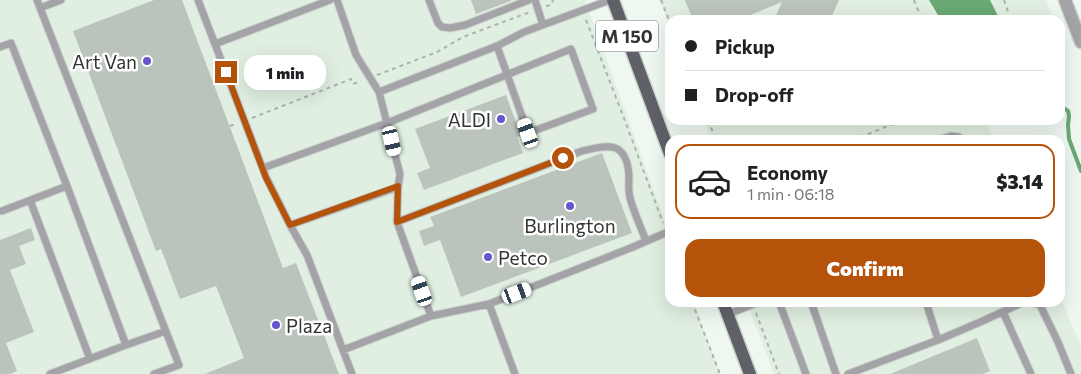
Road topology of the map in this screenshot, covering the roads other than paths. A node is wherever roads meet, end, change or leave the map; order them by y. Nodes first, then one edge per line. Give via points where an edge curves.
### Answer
1 (37, 0) edge
2 (61, 0) edge
3 (198, 0) edge
4 (330, 0) edge
5 (337, 0) edge
6 (429, 0) edge
7 (529, 0) edge
8 (535, 0) edge
9 (611, 0) edge
10 (1065, 0) edge
11 (40, 8) junction
12 (543, 24) junction
13 (1081, 42) edge
14 (215, 44) junction
15 (497, 46) junction
16 (0, 47) edge
17 (507, 74) junction
18 (379, 92) junction
19 (387, 123) junction
20 (665, 141) edge
21 (263, 168) junction
22 (67, 186) junction
23 (398, 186) junction
24 (30, 200) junction
25 (1, 209) edge
26 (397, 222) junction
27 (290, 225) junction
28 (665, 233) edge
29 (646, 242) junction
30 (490, 304) junction
31 (781, 307) edge
32 (813, 307) edge
33 (928, 307) edge
34 (1014, 307) edge
35 (1041, 307) edge
36 (726, 308) edge
37 (1003, 312) junction
38 (431, 316) junction
39 (166, 331) junction
40 (938, 340) junction
41 (126, 345) junction
42 (343, 350) junction
43 (90, 359) junction
44 (50, 374) edge
45 (154, 374) edge
46 (352, 374) edge
47 (515, 374) edge
48 (750, 374) edge
49 (806, 374) edge
50 (836, 374) edge
51 (848, 374) edge
52 (1030, 374) edge
53 (1071, 374) edge

1 - 11 lane
2 - 11 lane
3 - 14 lane
4 - 14 lane
5 - 18 lane via 356,55
6 - 7 lane via 438,23 450,28
8 - 12 lane
9 - 12 lane
9 - 20 main road, M 150
10 - 13 street
11 - 39 lane
12 - 15 lane
14 - 21 lane
15 - 17 lane
15 - 18 lane
16 - 22 lane via 11,43
17 - 17 lane via 528,133 593,109 571,49
17 - 19 lane
18 - 19 lane
19 - 21 lane
19 - 23 lane via 400,174
21 - 27 lane
22 - 24 lane
22 - 41 lane
23 - 26 lane
23 - 27 lane
24 - 25 lane
24 - 43 lane
26 - 29 lane via 582,151 609,146 622,152 627,162 629,196
26 - 38 lane
27 - 42 lane via 307,255
28 - 29 lane
29 - 30 lane
30 - 38 lane
30 - 47 lane
31 - 49 lane
32 - 50 lane
33 - 40 lane
34 - 37 lane
35 - 53 lane
36 - 48 main road
37 - 40 lane
37 - 52 lane
38 - 42 lane
39 - 41 lane
39 - 45 lane via 179,365
40 - 51 lane
41 - 43 lane
42 - 46 lane
43 - 44 lane

